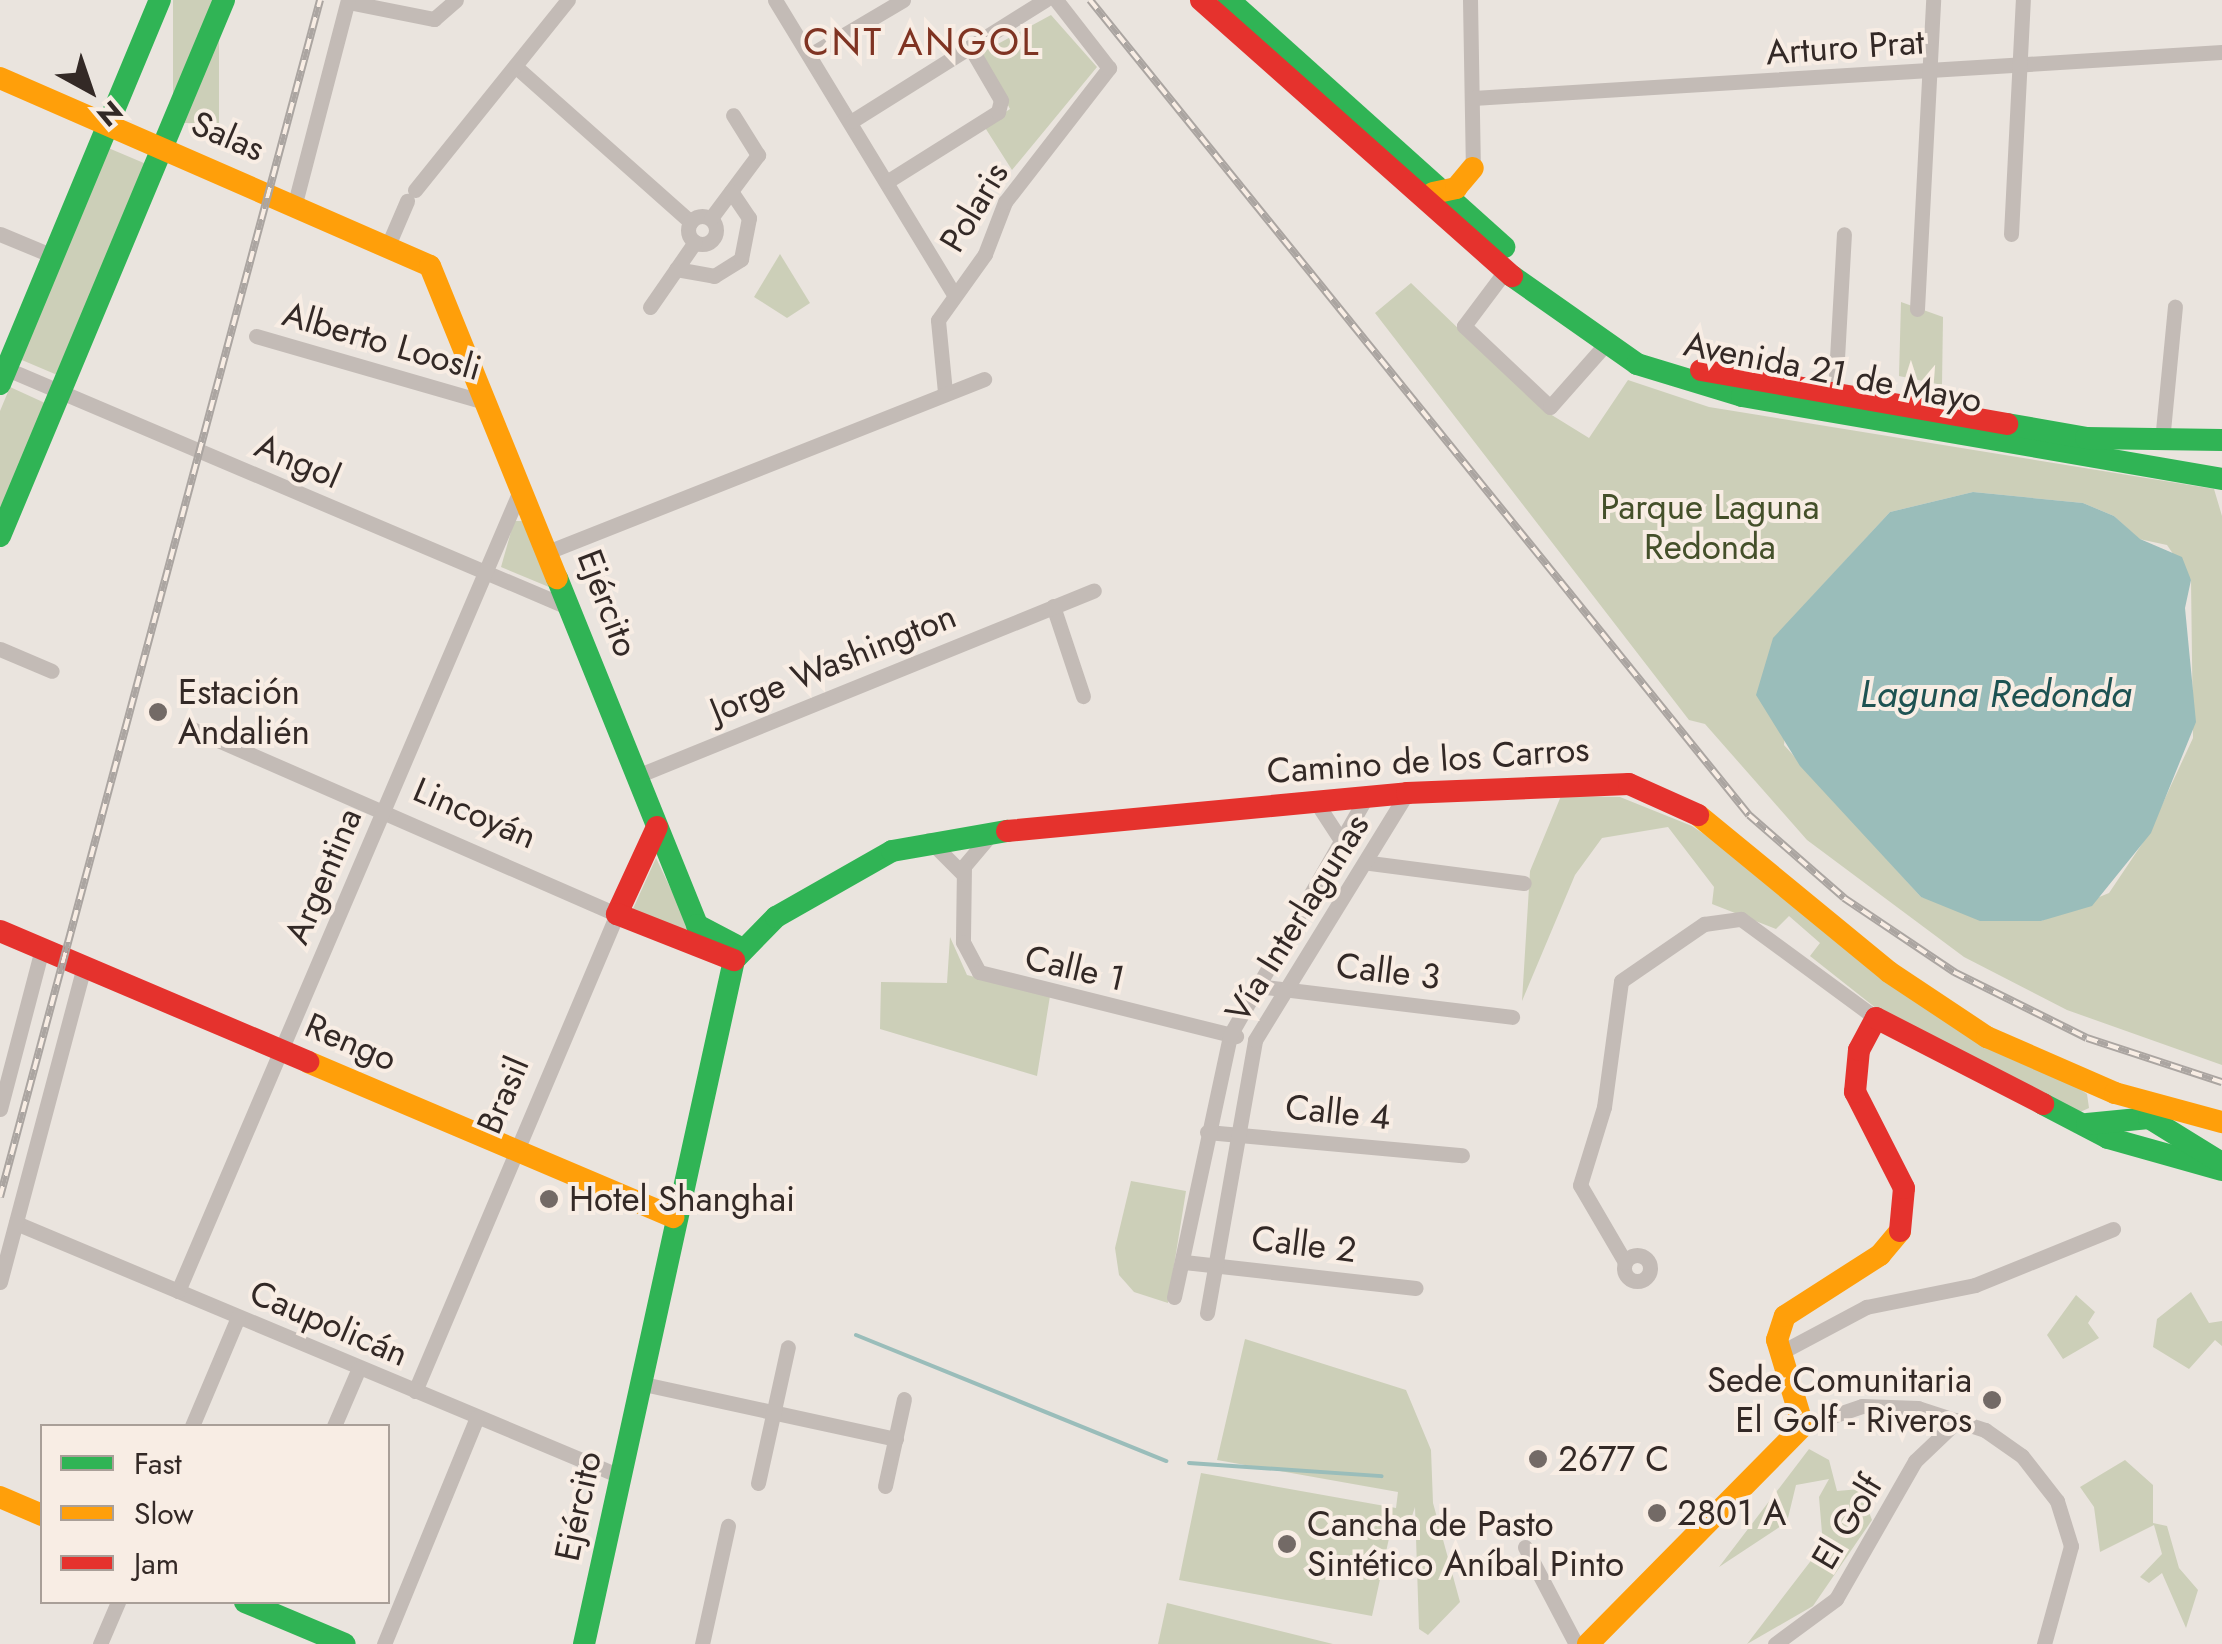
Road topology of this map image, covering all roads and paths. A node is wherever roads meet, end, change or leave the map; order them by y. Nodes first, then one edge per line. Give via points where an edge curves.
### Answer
1 (160, 0) edge
2 (224, 0) edge
3 (456, 0) edge
4 (568, 0) edge
5 (775, 0) edge
6 (903, 0) edge
7 (1045, 0) edge
8 (1056, 0) edge
9 (1202, 0) edge
10 (1229, 0) edge
11 (1470, 0) edge
12 (1933, 0) edge
13 (2023, 0) edge
14 (348, 1) edge
15 (970, 47) junction
16 (2222, 52) edge
17 (810, 56) junction
18 (2020, 64) junction
19 (516, 66) junction
20 (1929, 70) junction
21 (0, 78) edge
22 (1473, 98) junction
23 (734, 115) dead end
24 (852, 121) junction
25 (109, 124) junction
26 (162, 146) junction
27 (1473, 168) junction
28 (888, 180) junction
29 (731, 191) junction
30 (1418, 191) junction
31 (1448, 192) junction
32 (295, 202) junction
33 (712, 218) junction
34 (691, 222) junction
35 (1485, 228) junction
36 (0, 234) edge
37 (1844, 234) dead end
38 (2011, 234) dead end
39 (695, 242) junction
40 (389, 243) junction
41 (53, 256) junction
42 (427, 262) joint
43 (676, 269) junction
44 (1506, 270) junction
45 (952, 293) junction
46 (2175, 306) dead end
47 (650, 307) dead end
48 (1917, 309) dead end
49 (256, 336) dead end
50 (1604, 346) junction
51 (2, 373) edge
52 (984, 379) dead end
53 (946, 392) junction
54 (59, 393) junction
55 (1834, 394) junction
56 (490, 404) junction
57 (2222, 440) edge
58 (2162, 441) junction
59 (2221, 479) edge
60 (522, 483) junction
61 (2222, 489) edge
62 (0, 536) edge
63 (550, 551) junction
64 (486, 572) junction
65 (1094, 590) dead end
66 (1052, 606) junction
67 (574, 609) junction
68 (0, 649) edge
69 (52, 671) dead end
70 (1083, 696) dead end
71 (188, 726) dead end
72 (637, 776) junction
73 (1408, 794) junction
74 (1366, 798) junction
75 (1316, 802) junction
76 (383, 812) junction
77 (656, 827) junction
78 (995, 831) junction
79 (930, 840) junction
80 (1344, 845) junction
81 (1370, 863) junction
82 (964, 878) junction
83 (1524, 883) dead end
84 (617, 914) junction
85 (0, 931) edge
86 (42, 949) junction
87 (737, 954) junction
88 (84, 967) junction
89 (1257, 986) junction
90 (1288, 990) junction
91 (1512, 1017) dead end
92 (1876, 1018) junction
93 (1230, 1035) junction
94 (1255, 1040) junction
95 (281, 1050) junction
96 (2084, 1085) junction
97 (0, 1109) edge
98 (2127, 1120) junction
99 (2222, 1122) edge
100 (2078, 1123) junction
101 (1207, 1132) junction
102 (1233, 1132) junction
103 (517, 1150) junction
104 (1462, 1154) dead end
105 (2182, 1162) junction
106 (2222, 1167) edge
107 (674, 1217) junction
108 (16, 1223) junction
109 (2114, 1229) dead end
110 (1184, 1262) junction
111 (1212, 1262) junction
112 (1625, 1262) dead end
113 (0, 1282) edge
114 (1416, 1288) dead end
115 (178, 1292) junction
116 (1174, 1297) dead end
117 (1207, 1313) dead end
118 (238, 1317) junction
119 (788, 1347) dead end
120 (1780, 1352) junction
121 (359, 1368) junction
122 (639, 1382) junction
123 (415, 1391) junction
124 (904, 1399) dead end
125 (774, 1412) junction
126 (477, 1418) junction
127 (1958, 1420) junction
128 (193, 1424) edge
129 (335, 1424) edge
130 (1803, 1426) junction
131 (896, 1438) junction
132 (620, 1476) junction
133 (758, 1483) dead end
134 (885, 1486) dead end
135 (0, 1497) edge
136 (40, 1514) edge
137 (728, 1526) dead end
138 (1525, 1547) dead end
139 (117, 1604) edge
140 (256, 1604) edge
141 (100, 1644) edge
142 (345, 1644) edge
143 (384, 1644) edge
144 (584, 1644) edge
145 (702, 1644) edge
146 (1576, 1644) edge
147 (1588, 1644) edge
148 (1776, 1644) edge
149 (2044, 1644) edge

1 - 25 main road
2 - 26 main road
3 - 14 street via 434,19
4 - 19 street
5 - 17 street
6 - 17 street
7 - 15 street
8 - 45 street, Polaris via 1109,68 1005,202 985,254
9 - 30 main road, Avenida 21 de Mayo
10 - 31 main road, Avenida 21 de Mayo
11 - 22 street
12 - 20 street
13 - 18 street
14 - 32 street
15 - 24 street
15 - 28 street via 1001,100 998,112
16 - 18 street, Arturo Prat
17 - 24 street
18 - 20 street, Arturo Prat
18 - 38 street
19 - 34 street
19 - 40 street via 411,195
20 - 22 street, Arturo Prat
20 - 48 street
21 - 25 main road, Salas
22 - 27 street
23 - 29 street via 758,154
24 - 28 street
25 - 26 main road, Salas
25 - 41 main road
26 - 32 main road, Salas
26 - 54 main road
27 - 31 main road
27 - 35 main road
28 - 45 street
29 - 33 street
29 - 43 street via 749,218 741,259 714,276
30 - 31 main road
30 - 44 main road, Avenida 21 de Mayo
31 - 35 main road, Avenida 21 de Mayo
32 - 40 main road, Salas
33 - 34 street
33 - 39 street via 713,240
34 - 39 street
35 - 55 main road, Avenida 21 de Mayo via 1578,310 1636,346 1698,369
36 - 41 street
37 - 55 street
39 - 43 street
40 - 42 main road, Salas
41 - 51 main road
42 - 56 main road, Ejército
43 - 47 street
44 - 50 main road, Avenida 21 de Mayo
44 - 50 street via 1464,326 1550,407
45 - 53 street, Polaris via 934,333
46 - 58 street
49 - 56 street, Alberto Loosli
50 - 59 main road, Avenida 21 de Mayo via 1716,391
51 - 54 street, Angol
52 - 53 street
53 - 63 street
54 - 62 main road
54 - 64 street, Angol
55 - 58 main road, Avenida 21 de Mayo via 2086,438
56 - 60 main road, Ejército
57 - 58 main road, Avenida 21 de Mayo
59 - 61 street
60 - 63 main road, Ejército
60 - 64 street, Argentina
63 - 67 main road, Ejército
64 - 67 street, Angol
64 - 76 street, Argentina
65 - 66 street, Jorge Washington
66 - 70 street
66 - 72 street, Jorge Washington
67 - 72 main road, Ejército
68 - 69 street
71 - 76 street, Lincoyán
72 - 77 main road, Ejército
73 - 74 main road, Camino de los Carros
73 - 81 street, Vía Interlagunas
73 - 96 main road, Camino de los Carros via 1578,781 1656,792 1719,828 1935,1004
74 - 75 main road, Camino de los Carros
74 - 80 street, Vía Interlagunas
75 - 78 main road, Camino de los Carros
75 - 80 street, Vía Interlagunas
76 - 84 street, Lincoyán
76 - 95 street, Argentina
77 - 84 main road, Brasil
77 - 87 main road, Ejército via 697,925
78 - 79 main road, Camino de los Carros
78 - 82 street, Calle 1 via 968,852
79 - 82 street
79 - 87 main road, Camino de los Carros via 834,880
80 - 89 street, Vía Interlagunas
81 - 83 street
81 - 90 street, Vía Interlagunas
82 - 93 street, Calle 1 via 963,942 979,972
84 - 87 main road, Lincoyán
84 - 103 street, Brasil
85 - 86 main road, Rengo
86 - 88 main road, Rengo
86 - 97 street
87 - 107 main road, Ejército
88 - 95 main road, Rengo
88 - 108 street
89 - 90 street, Calle 3
89 - 93 street, Vía Interlagunas
90 - 91 street, Calle 3
90 - 94 street, Vía Interlagunas
92 - 100 main road
92 - 112 street via 1741,918 1704,924 1621,980 1604,1107 1580,1186
92 - 120 main road via 1859,1050 1855,1092 1904,1188 1905,1226 1880,1255 1792,1309 1778,1330
93 - 94 street, Calle 1
93 - 101 street, Vía Interlagunas
94 - 102 street, Vía Interlagunas
95 - 103 main road, Rengo
95 - 115 street, Argentina
96 - 98 main road
96 - 99 main road
96 - 100 main road via 2094,1110
98 - 100 main road
98 - 105 main road
98 - 106 main road via 2153,1119
100 - 105 main road
101 - 102 street, Calle 4
101 - 110 street, Vía Interlagunas
102 - 104 street, Calle 4
102 - 111 street, Vía Interlagunas
103 - 107 main road, Rengo
103 - 123 street, Brasil
105 - 106 main road
107 - 122 main road, Ejército
108 - 113 street
108 - 115 street, Caupolicán
109 - 120 street via 1975,1286 1866,1308
110 - 111 street, Calle 2
110 - 116 street, Vía Interlagunas
111 - 114 street, Calle 2
111 - 117 street, Vía Interlagunas
115 - 118 street, Caupolicán
118 - 121 street, Caupolicán
118 - 128 street
119 - 125 street
120 - 130 main road
121 - 123 street, Caupolicán
121 - 129 street
122 - 125 street
122 - 132 main road, Ejército
123 - 126 street, Caupolicán
124 - 131 street
125 - 131 street
125 - 133 street
126 - 132 street, Caupolicán
126 - 143 street
127 - 130 street via 1881,1404
127 - 148 street, El Golf via 1915,1461 1836,1599
127 - 149 street via 2014,1449 2063,1514 2072,1559
130 - 147 main road
131 - 134 street
132 - 144 main road, Ejército
135 - 136 main road
137 - 145 street
138 - 146 street
139 - 141 street
140 - 142 main road

